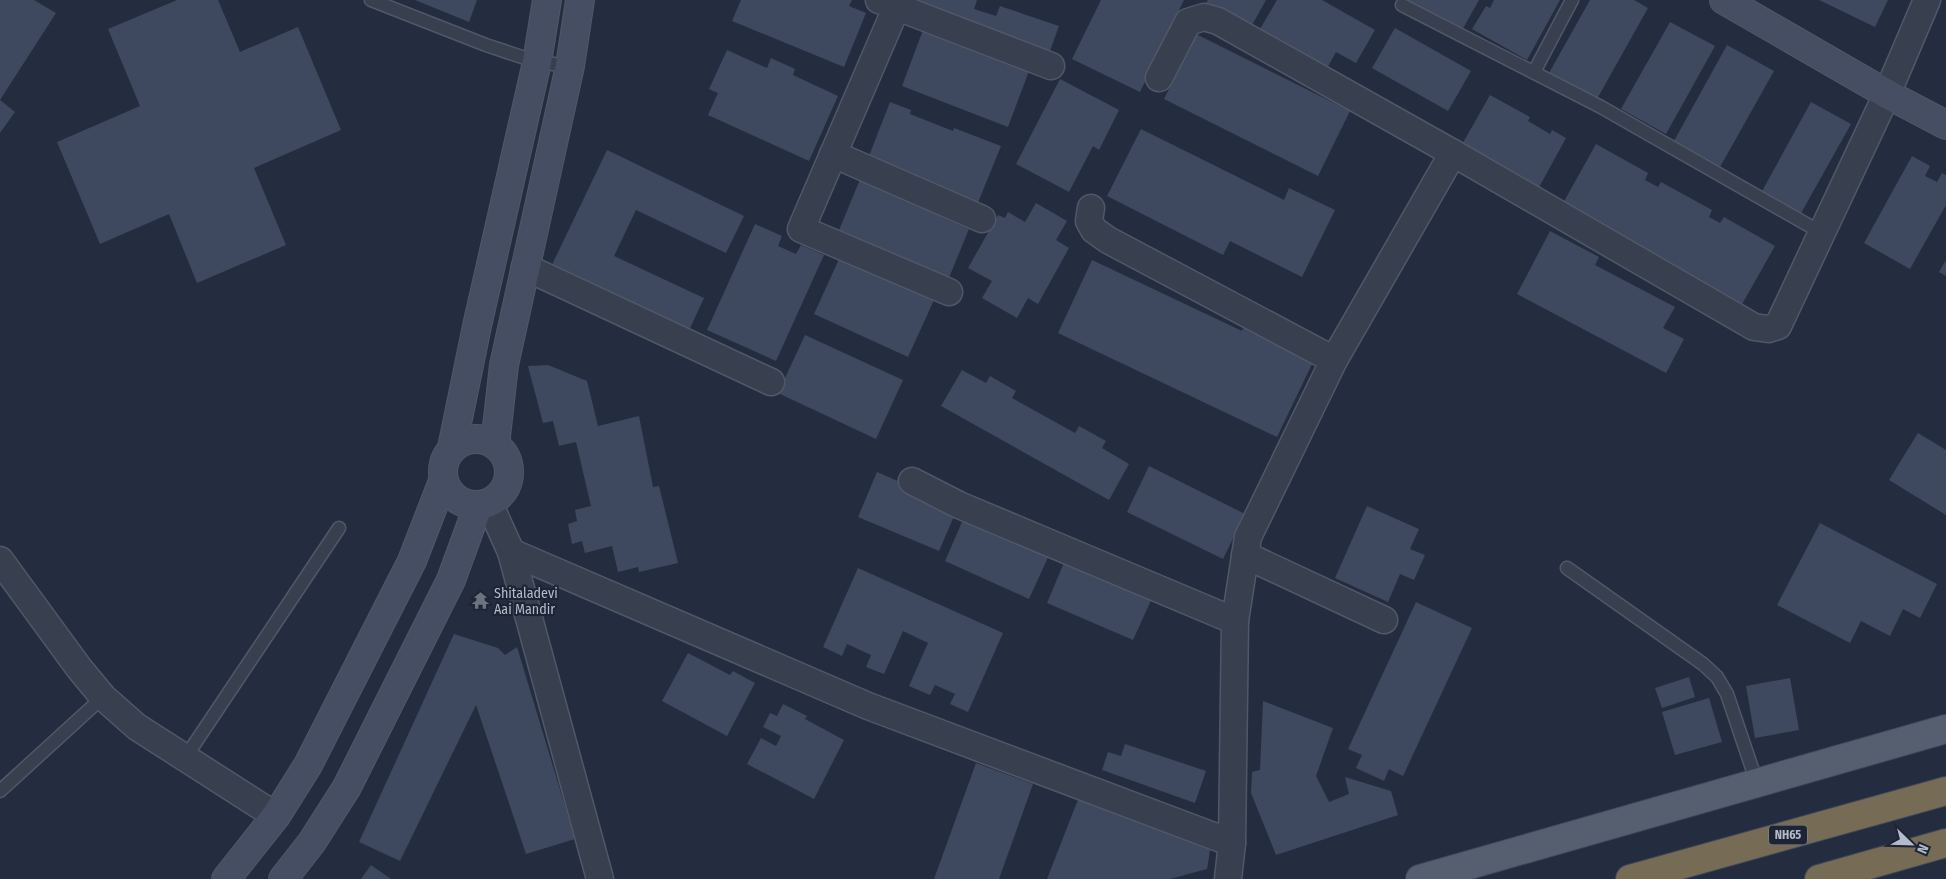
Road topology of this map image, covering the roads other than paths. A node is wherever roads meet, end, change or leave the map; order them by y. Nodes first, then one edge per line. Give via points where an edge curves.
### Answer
1 (371, 0) edge
2 (547, 0) edge
3 (580, 0) edge
4 (1572, 0) edge
5 (1724, 0) edge
6 (1927, 0) edge
7 (888, 3) edge
8 (1402, 5) dead end
9 (537, 62) junction
10 (570, 66) junction
11 (1051, 66) dead end
12 (1534, 72) junction
13 (1159, 78) dead end
14 (1887, 94) junction
15 (1946, 125) edge
16 (1453, 153) junction
17 (833, 154) junction
18 (1091, 208) dead end
19 (982, 219) dead end
20 (1822, 233) junction
21 (525, 267) junction
22 (949, 292) dead end
23 (1334, 360) junction
24 (771, 382) dead end
25 (495, 445) junction
26 (452, 448) junction
27 (443, 481) junction
28 (912, 481) dead end
29 (484, 504) junction
30 (339, 528) dead end
31 (511, 552) junction
32 (1245, 555) junction
33 (0, 560) edge
34 (1567, 568) dead end
35 (1384, 620) dead end
36 (1235, 621) junction
37 (104, 698) junction
38 (1946, 729) edge
39 (185, 758) junction
40 (1756, 783) junction
41 (0, 791) edge
42 (1946, 791) edge
43 (276, 816) junction
44 (1232, 843) junction
45 (1946, 843) edge
46 (226, 879) edge
47 (283, 879) edge
48 (600, 879) edge
49 (1228, 879) edge
50 (1420, 879) edge
51 (1630, 879) edge
52 (1819, 879) edge

1 - 9 lane
2 - 9 main road
3 - 10 main road
4 - 12 lane
5 - 14 main road
6 - 14 street
7 - 11 street
7 - 17 street
8 - 12 lane
9 - 10 lane
9 - 26 main road
10 - 21 main road
12 - 20 lane
13 - 16 street via 1188,22 1204,17 1218,21
14 - 15 main road
14 - 20 street
16 - 20 street via 1754,327 1768,329 1778,326
16 - 23 street
17 - 19 street
17 - 22 street via 801,229
18 - 23 street via 1089,221 1094,230 1108,240
21 - 24 street
21 - 25 main road via 504,365
23 - 32 street via 1248,537
25 - 26 main road via 473,439
25 - 29 main road via 504,453 509,476 502,492
26 - 27 main road via 442,469
27 - 29 main road via 456,500 466,505
27 - 43 main road via 412,561 308,765
28 - 36 street via 959,505
29 - 31 street
29 - 47 main road via 451,580 347,787 312,842
30 - 39 lane
31 - 44 street via 868,706
31 - 48 street
32 - 35 street
32 - 36 street
33 - 37 street
34 - 40 lane via 1717,677 1727,694
36 - 44 street
37 - 39 street via 138,727
37 - 41 lane
38 - 40 main road
39 - 43 street
40 - 50 main road
42 - 51 highway, NH65
43 - 46 main road
44 - 49 street
45 - 52 highway

